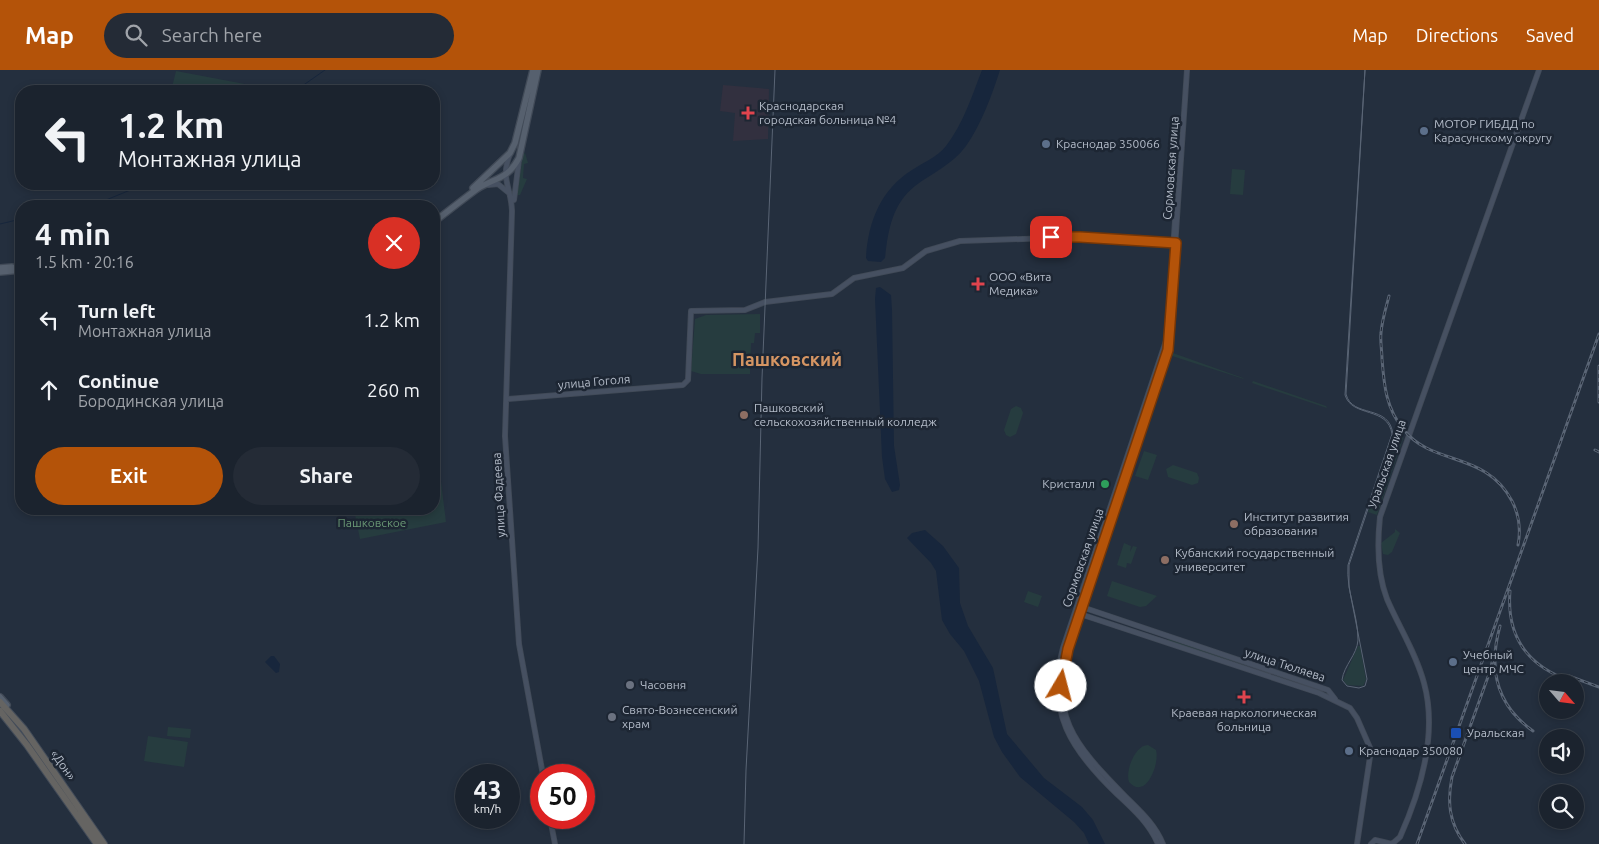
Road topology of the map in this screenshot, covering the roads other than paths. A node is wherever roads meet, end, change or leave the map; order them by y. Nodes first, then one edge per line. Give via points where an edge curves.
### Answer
1 (533, 70) edge
2 (538, 70) edge
3 (1186, 70) edge
4 (1540, 70) edge
5 (531, 93) junction
6 (510, 153) junction
7 (519, 158) junction
8 (505, 177) junction
9 (482, 187) junction
10 (511, 195) junction
11 (512, 211) junction
12 (440, 215) edge
13 (440, 216) edge
14 (1175, 243) junction
15 (0, 268) edge
16 (15, 268) edge
17 (15, 269) edge
18 (0, 272) edge
19 (506, 399) junction
20 (1079, 606) junction
21 (1077, 613) junction
22 (1321, 688) junction
23 (1318, 693) junction
24 (0, 697) edge
25 (1335, 700) junction
26 (0, 702) edge
27 (0, 712) edge
28 (24, 729) junction
29 (1084, 755) junction
30 (541, 764) edge
31 (552, 829) edge
32 (1400, 842) edge
33 (97, 844) edge
34 (104, 844) edge
35 (555, 844) edge
36 (1158, 844) edge
37 (1163, 844) edge
38 (1357, 844) edge
39 (1371, 844) edge

1 - 5 main road
2 - 5 main road
3 - 14 main road, Сормовская улица
4 - 32 main road, Уральская улица via 1380,517 1380,572 1388,601 1422,675 1430,719 1426,758
5 - 6 main road
5 - 7 main road
6 - 8 main road
6 - 12 main road
7 - 8 main road
7 - 11 main road
8 - 9 main road
8 - 10 main road
9 - 10 main road via 498,184
9 - 13 main road
10 - 11 main road
11 - 19 main road, улица Фадеева
14 - 19 main road, улица Гоголя via 1080,237 977,239 946,243 926,251 903,268 863,274 832,294 766,302 745,310 691,311 688,380 683,385
14 - 20 main road, Сормовская улица via 1168,350
15 - 16 main road
17 - 18 main road
19 - 30 main road, улица Фадеева via 505,436 519,644
20 - 21 main road, Сормовская улица
20 - 22 main road, улица Тюляева
21 - 23 main road, улица Тюляева
21 - 29 main road, Сормовская улица via 1059,665 1057,694 1064,723
22 - 23 main road
22 - 25 main road, улица Тюляева via 1328,690
23 - 25 main road, улица Тюляева
24 - 28 main road
25 - 38 main road via 1350,708 1358,718 1371,750
26 - 28 highway, «Дон»
27 - 33 highway, «Дон»
28 - 34 highway, «Дон»
29 - 36 main road, Сормовская улица via 1147,824
29 - 37 main road, Сормовская улица via 1149,820
31 - 35 main road
32 - 39 main road, Уральская улица via 1389,844 1375,840

